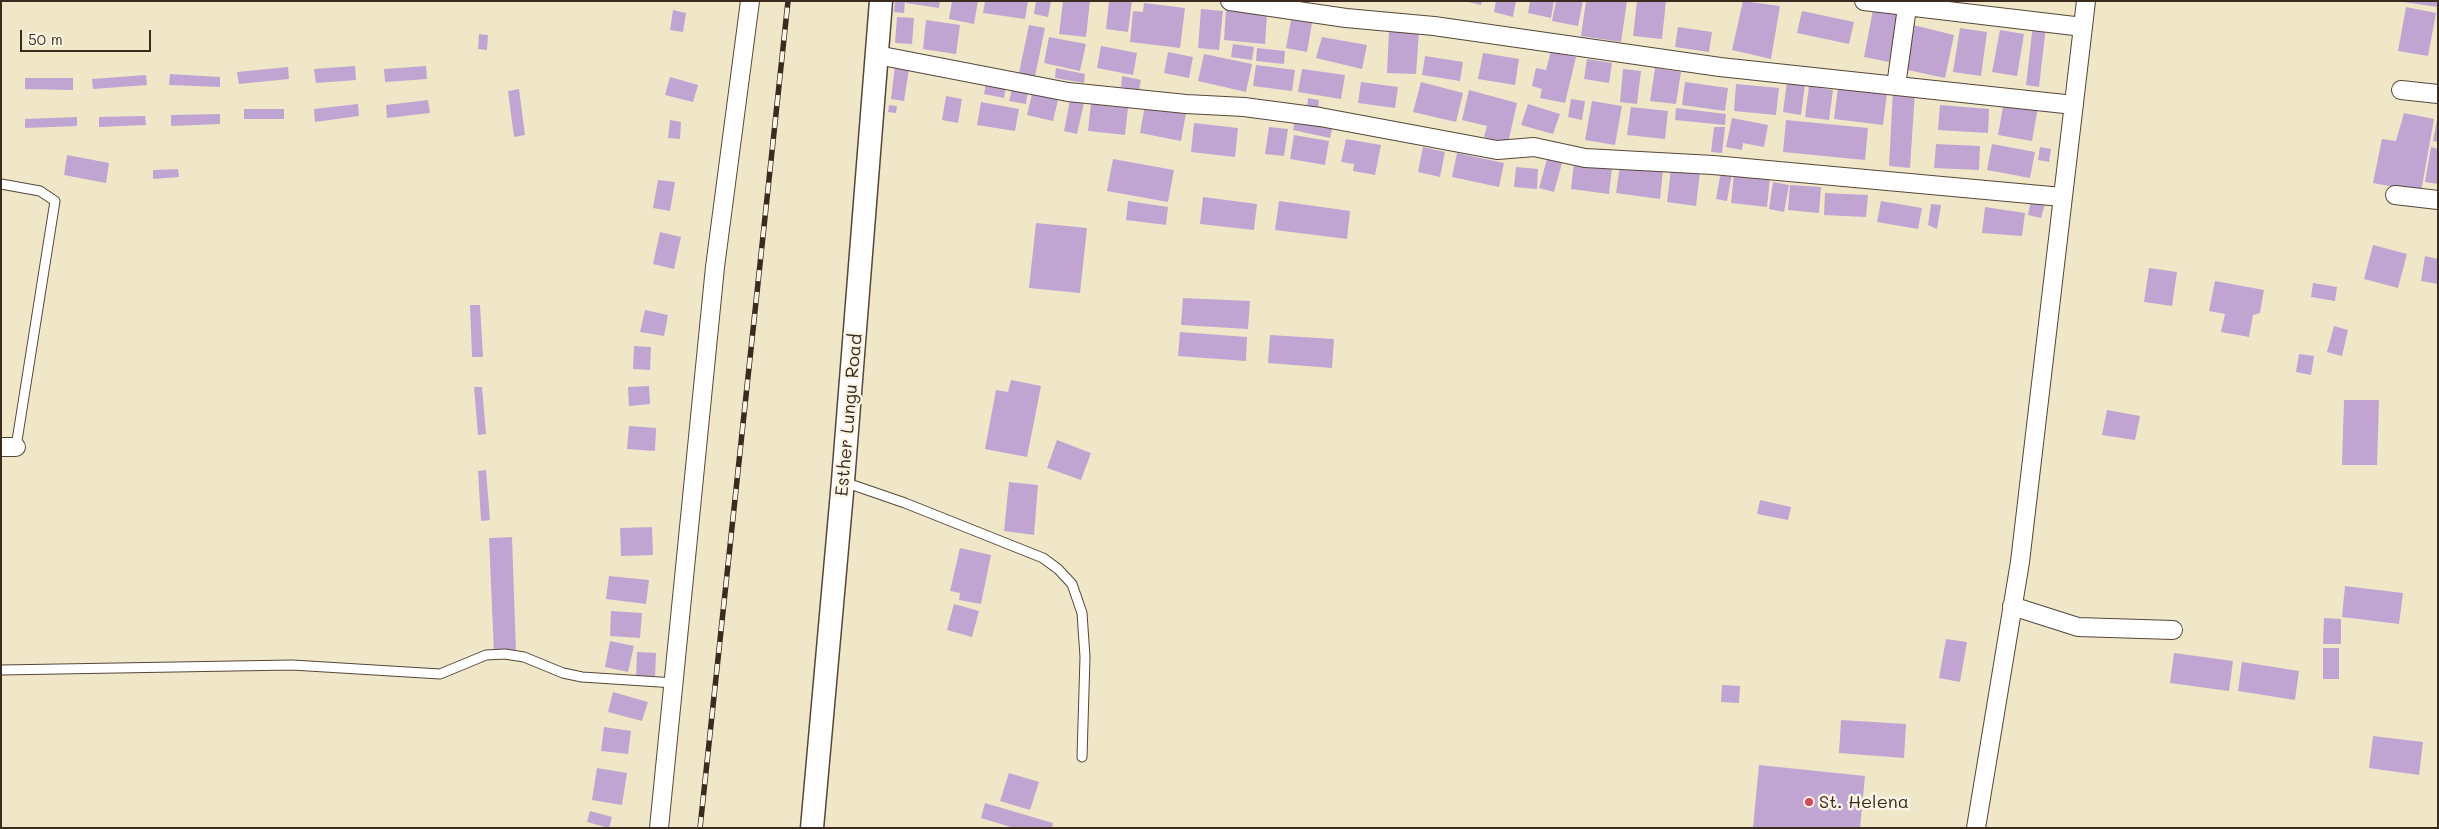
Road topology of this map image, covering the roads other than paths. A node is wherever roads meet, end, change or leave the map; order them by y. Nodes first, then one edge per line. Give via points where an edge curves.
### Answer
1 (750, 1) edge
2 (881, 1) edge
3 (1230, 1) edge
4 (1864, 1) edge
5 (2086, 1) edge
6 (1907, 7) junction
7 (2083, 27) junction
8 (877, 55) junction
9 (1896, 86) junction
10 (2401, 90) dead end
11 (2438, 94) edge
12 (2074, 105) junction
13 (1, 184) edge
14 (2395, 194) dead end
15 (2062, 197) junction
16 (2438, 200) edge
17 (9, 447) edge
18 (843, 481) junction
19 (2012, 606) junction
20 (2173, 630) dead end
21 (1, 670) edge
22 (675, 683) junction
23 (1082, 758) dead end
24 (659, 828) edge
25 (812, 828) edge
26 (1976, 828) edge

1 - 22 street via 715,267
2 - 8 street, Esther Lungu Road
3 - 9 street via 1720,67
4 - 6 street
5 - 7 street
6 - 7 street
6 - 9 street
7 - 12 street
8 - 15 street via 1068,92 1320,117 1497,150 1534,147 1585,158 1713,165
8 - 18 street, Esther Lungu Road
9 - 12 street
10 - 11 street
12 - 15 street
13 - 17 lane via 40,191 55,201
14 - 16 street
15 - 19 street via 2020,562
18 - 23 lane via 1043,558 1072,584 1082,613
18 - 25 street, Esther Lungu Road
19 - 20 street via 2078,627
19 - 26 street
21 - 22 lane via 292,665 440,674 486,655 505,654 524,657 582,677
22 - 24 street

